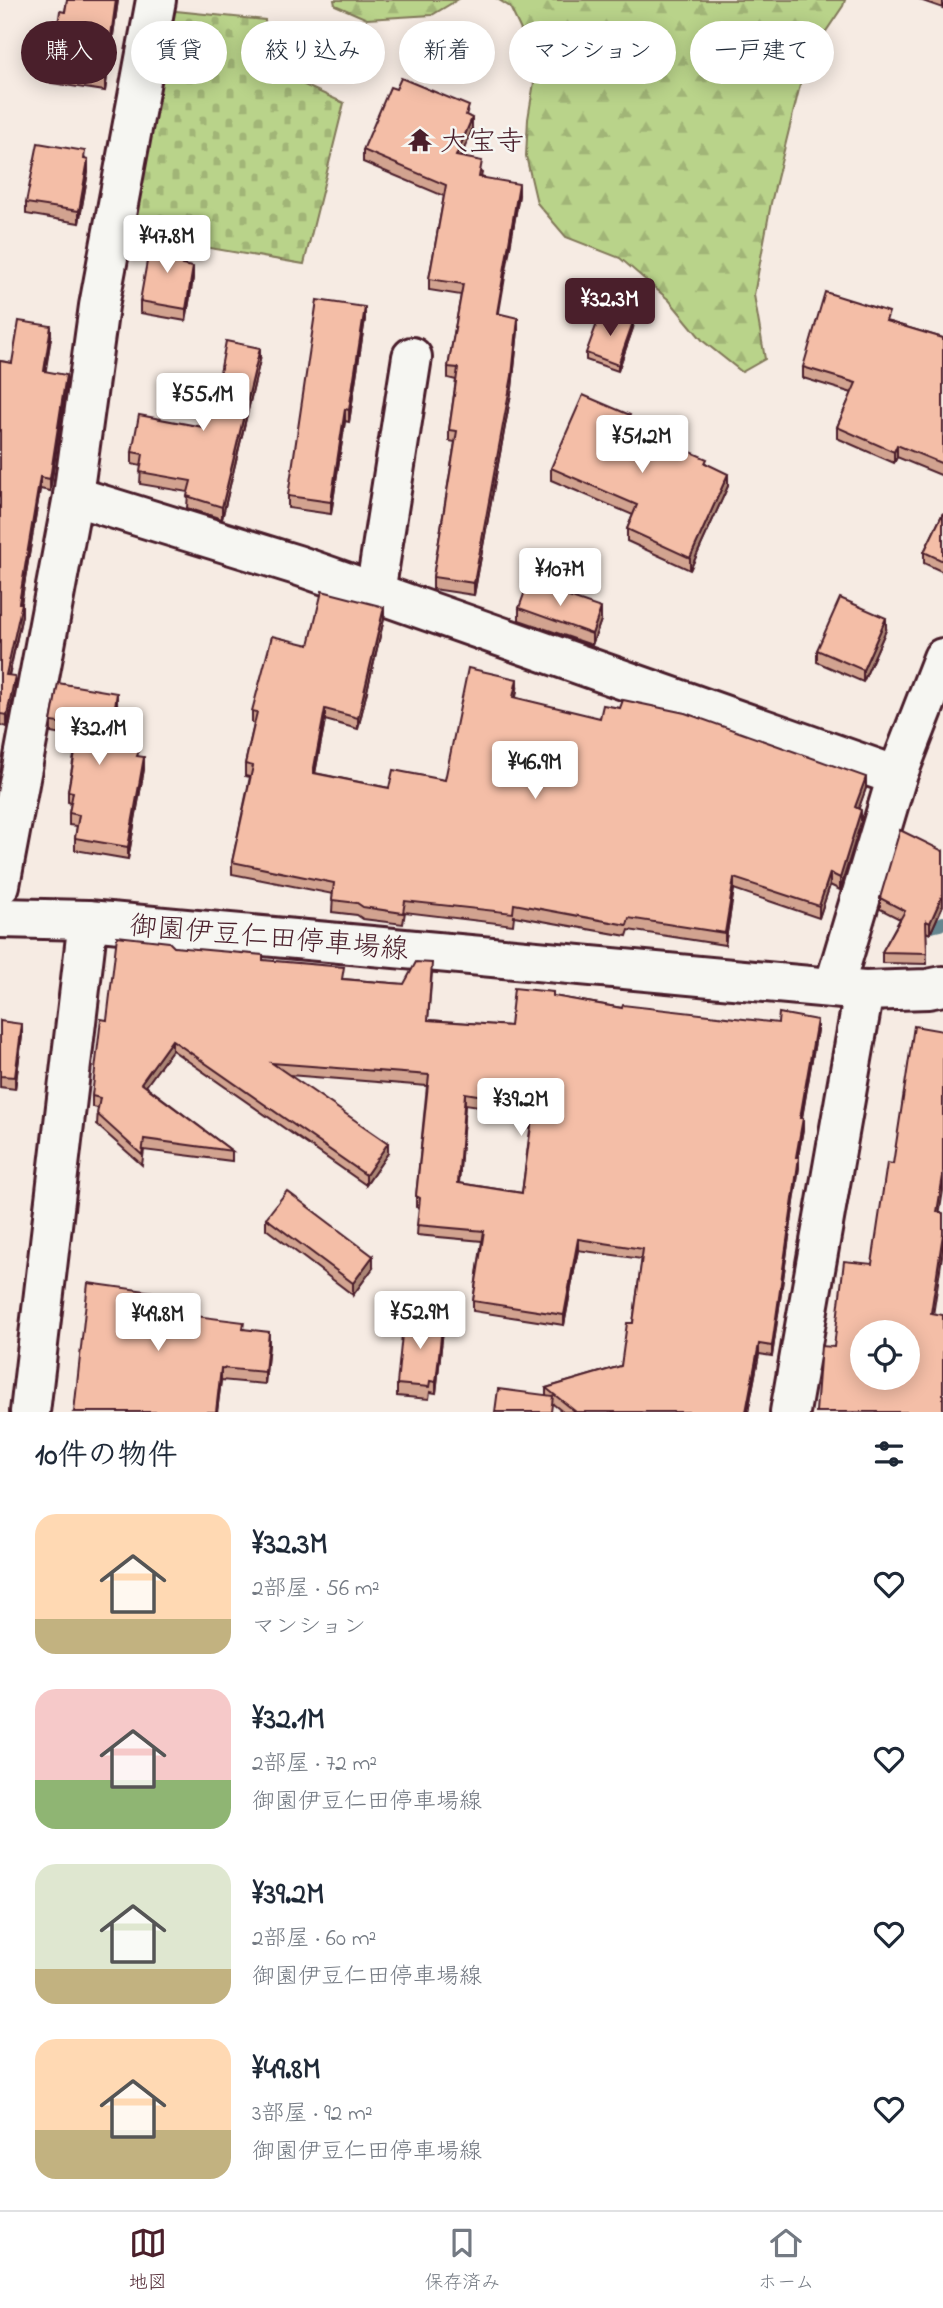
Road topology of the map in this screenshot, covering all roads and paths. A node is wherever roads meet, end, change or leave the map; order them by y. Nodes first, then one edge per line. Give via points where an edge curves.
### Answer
1 (156, 0) edge
2 (412, 358) dead end
3 (73, 496) junction
4 (375, 593) junction
5 (943, 658) edge
6 (897, 776) junction
7 (0, 885) edge
8 (0, 918) edge
9 (88, 920) junction
10 (943, 986) edge
11 (849, 989) junction
12 (30, 1412) edge
13 (790, 1412) edge

1 - 3 street via 99,306
2 - 4 street
3 - 4 street
3 - 7 street
4 - 6 street
5 - 6 street
6 - 11 street
8 - 9 street
9 - 11 street, 御園伊豆仁田停車場線
9 - 12 street, 御園伊豆仁田停車場線
10 - 11 street, 御園伊豆仁田停車場線
11 - 13 street

